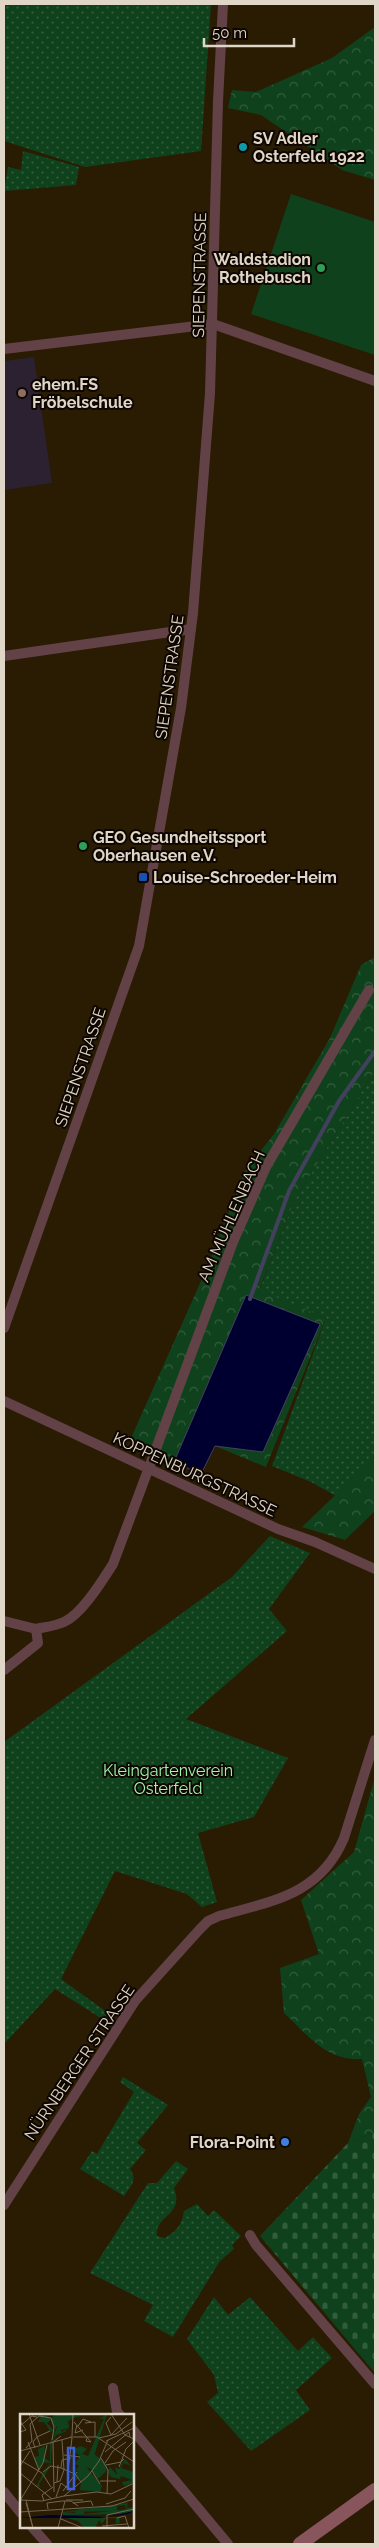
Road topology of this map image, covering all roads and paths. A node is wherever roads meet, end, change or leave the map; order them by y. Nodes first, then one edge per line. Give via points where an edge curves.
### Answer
1 (223, 4) edge
2 (213, 324) junction
3 (4, 349) edge
4 (375, 381) edge
5 (191, 629) junction
6 (4, 656) edge
7 (369, 990) dead end
8 (4, 1328) edge
9 (4, 1401) edge
10 (149, 1468) junction
11 (375, 1569) edge
12 (4, 1621) edge
13 (36, 1629) junction
14 (4, 1670) edge
15 (375, 1740) edge
16 (4, 2205) edge
17 (250, 2234) dead end
18 (375, 2384) edge
19 (113, 2388) dead end
20 (120, 2414) edge
21 (134, 2431) edge
22 (375, 2490) edge
23 (4, 2492) edge
24 (20, 2513) edge
25 (33, 2528) edge
26 (47, 2544) edge
27 (228, 2544) edge
28 (300, 2544) edge

1 - 2 street, SIEPENSTRASSE
2 - 3 street
2 - 4 street
2 - 5 street, SIEPENSTRASSE
5 - 6 street
5 - 8 street, SIEPENSTRASSE via 181,708 138,946
7 - 10 street, AM MÜHLENBACH via 266,1167 233,1242
9 - 10 street, KOPPENBURGSTRASSE
10 - 11 street, KOPPENBURGSTRASSE via 278,1529
10 - 13 street, AM MÜHLENBACH via 121,1546 100,1585 65,1622
12 - 13 street
13 - 14 street via 38,1643
15 - 16 street, NÜRNBERGER STRASSE via 344,1838 324,1870 294,1893 219,1916 200,1929 135,2000
17 - 18 street
19 - 20 street
21 - 27 street
22 - 28 main road
23 - 24 street
25 - 26 street

